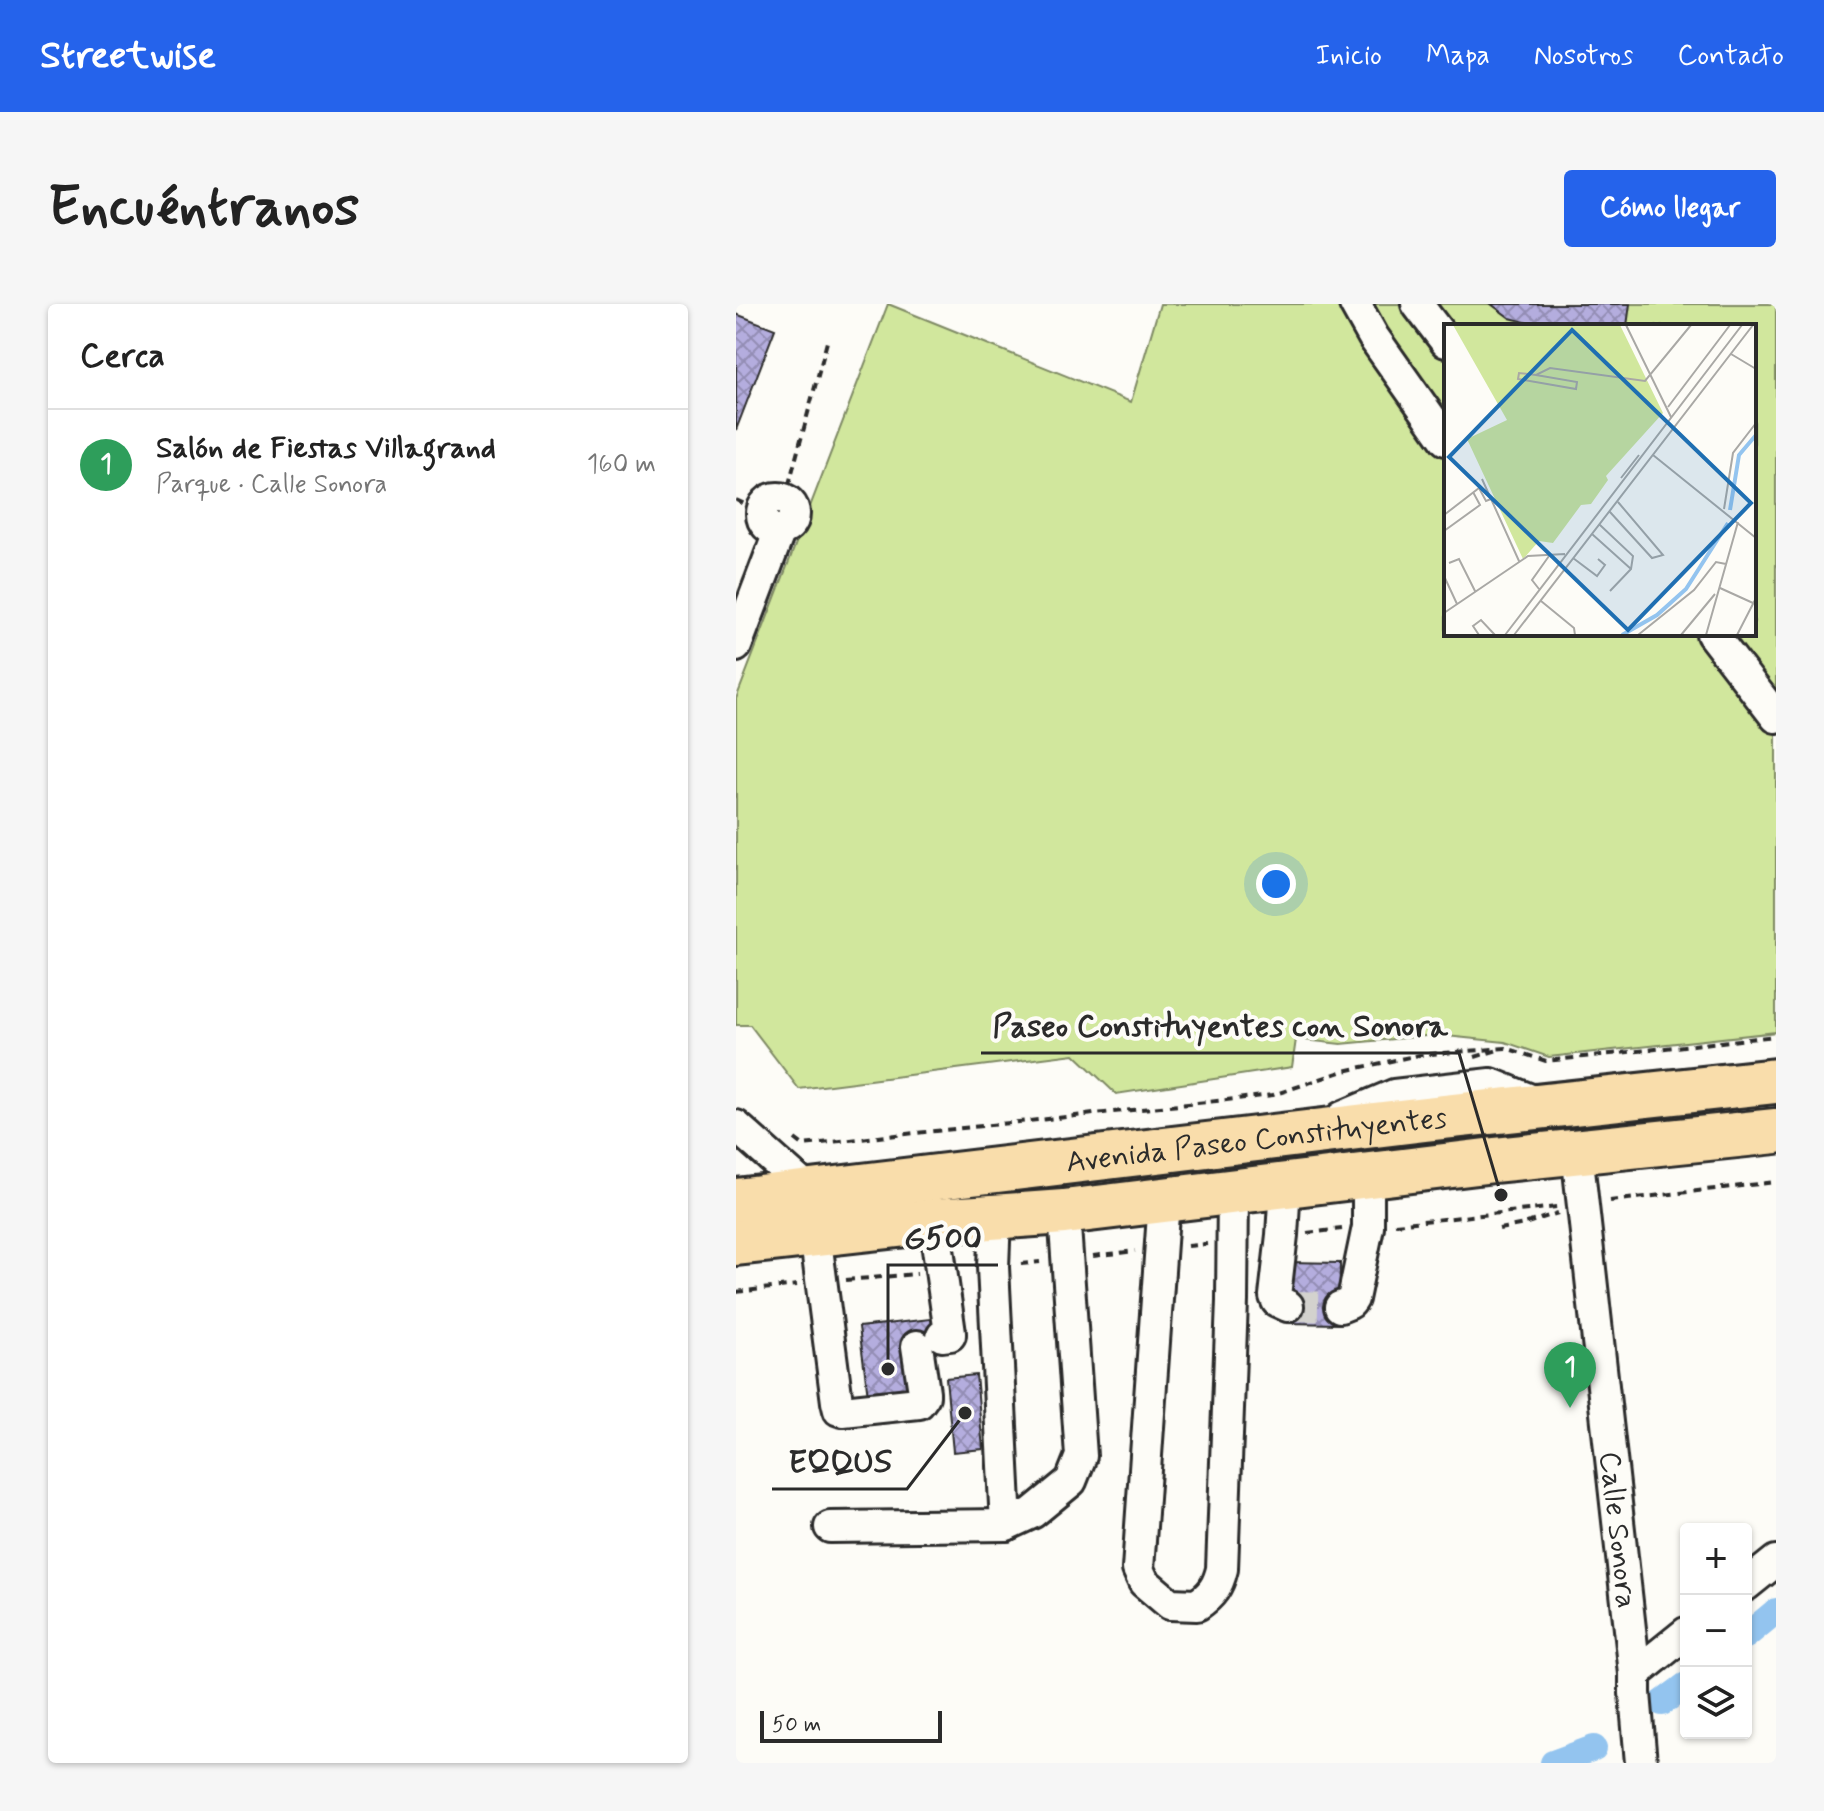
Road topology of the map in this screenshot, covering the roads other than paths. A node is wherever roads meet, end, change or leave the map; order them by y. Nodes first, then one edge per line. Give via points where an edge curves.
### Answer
1 (1355, 304) edge
2 (1417, 304) edge
3 (1444, 338) edge
4 (1444, 437) edge
5 (761, 513) edge
6 (1714, 636) edge
7 (736, 646) edge
8 (1776, 717) edge
9 (1776, 1081) edge
10 (736, 1127) edge
11 (1776, 1131) edge
12 (1577, 1152) junction
13 (1368, 1175) junction
14 (1285, 1186) junction
15 (1233, 1192) junction
16 (1164, 1200) junction
17 (736, 1201) edge
18 (1064, 1212) junction
19 (812, 1213) junction
20 (995, 1217) junction
21 (934, 1221) junction
22 (736, 1243) edge
23 (1288, 1306) dead end
24 (1340, 1307) dead end
25 (1006, 1525) junction
26 (830, 1527) dead end
27 (1776, 1561) edge
28 (1752, 1580) edge
29 (1680, 1639) edge
30 (1635, 1684) junction
31 (1641, 1763) edge

1 - 4 street
2 - 3 street
5 - 7 street
6 - 8 street
9 - 19 highway, Avenida Paseo Constituyentes via 1303,1134
10 - 19 street
11 - 12 highway, Avenida Paseo Constituyentes
12 - 13 highway, Avenida Paseo Constituyentes
12 - 30 street, Calle Sonora
13 - 14 highway, Avenida Paseo Constituyentes
13 - 24 street via 1368,1227 1353,1299
14 - 15 highway, Avenida Paseo Constituyentes
14 - 23 street via 1275,1296
15 - 16 highway, Avenida Paseo Constituyentes
15 - 16 street via 1222,1569 1211,1595 1197,1605 1170,1604 1144,1582 1138,1569
16 - 18 highway, Avenida Paseo Constituyentes
17 - 19 highway, Avenida Paseo Constituyentes
18 - 20 highway, Avenida Paseo Constituyentes
18 - 25 street via 1081,1456 1071,1481 1032,1513
19 - 21 highway, Avenida Paseo Constituyentes
19 - 21 street via 837,1402 843,1411 919,1403 924,1396 929,1341 950,1333
19 - 22 highway, Avenida Paseo Constituyentes
20 - 21 highway, Avenida Paseo Constituyentes
20 - 25 street
25 - 26 street
27 - 28 street
29 - 30 street
30 - 31 street, Calle Sonora

